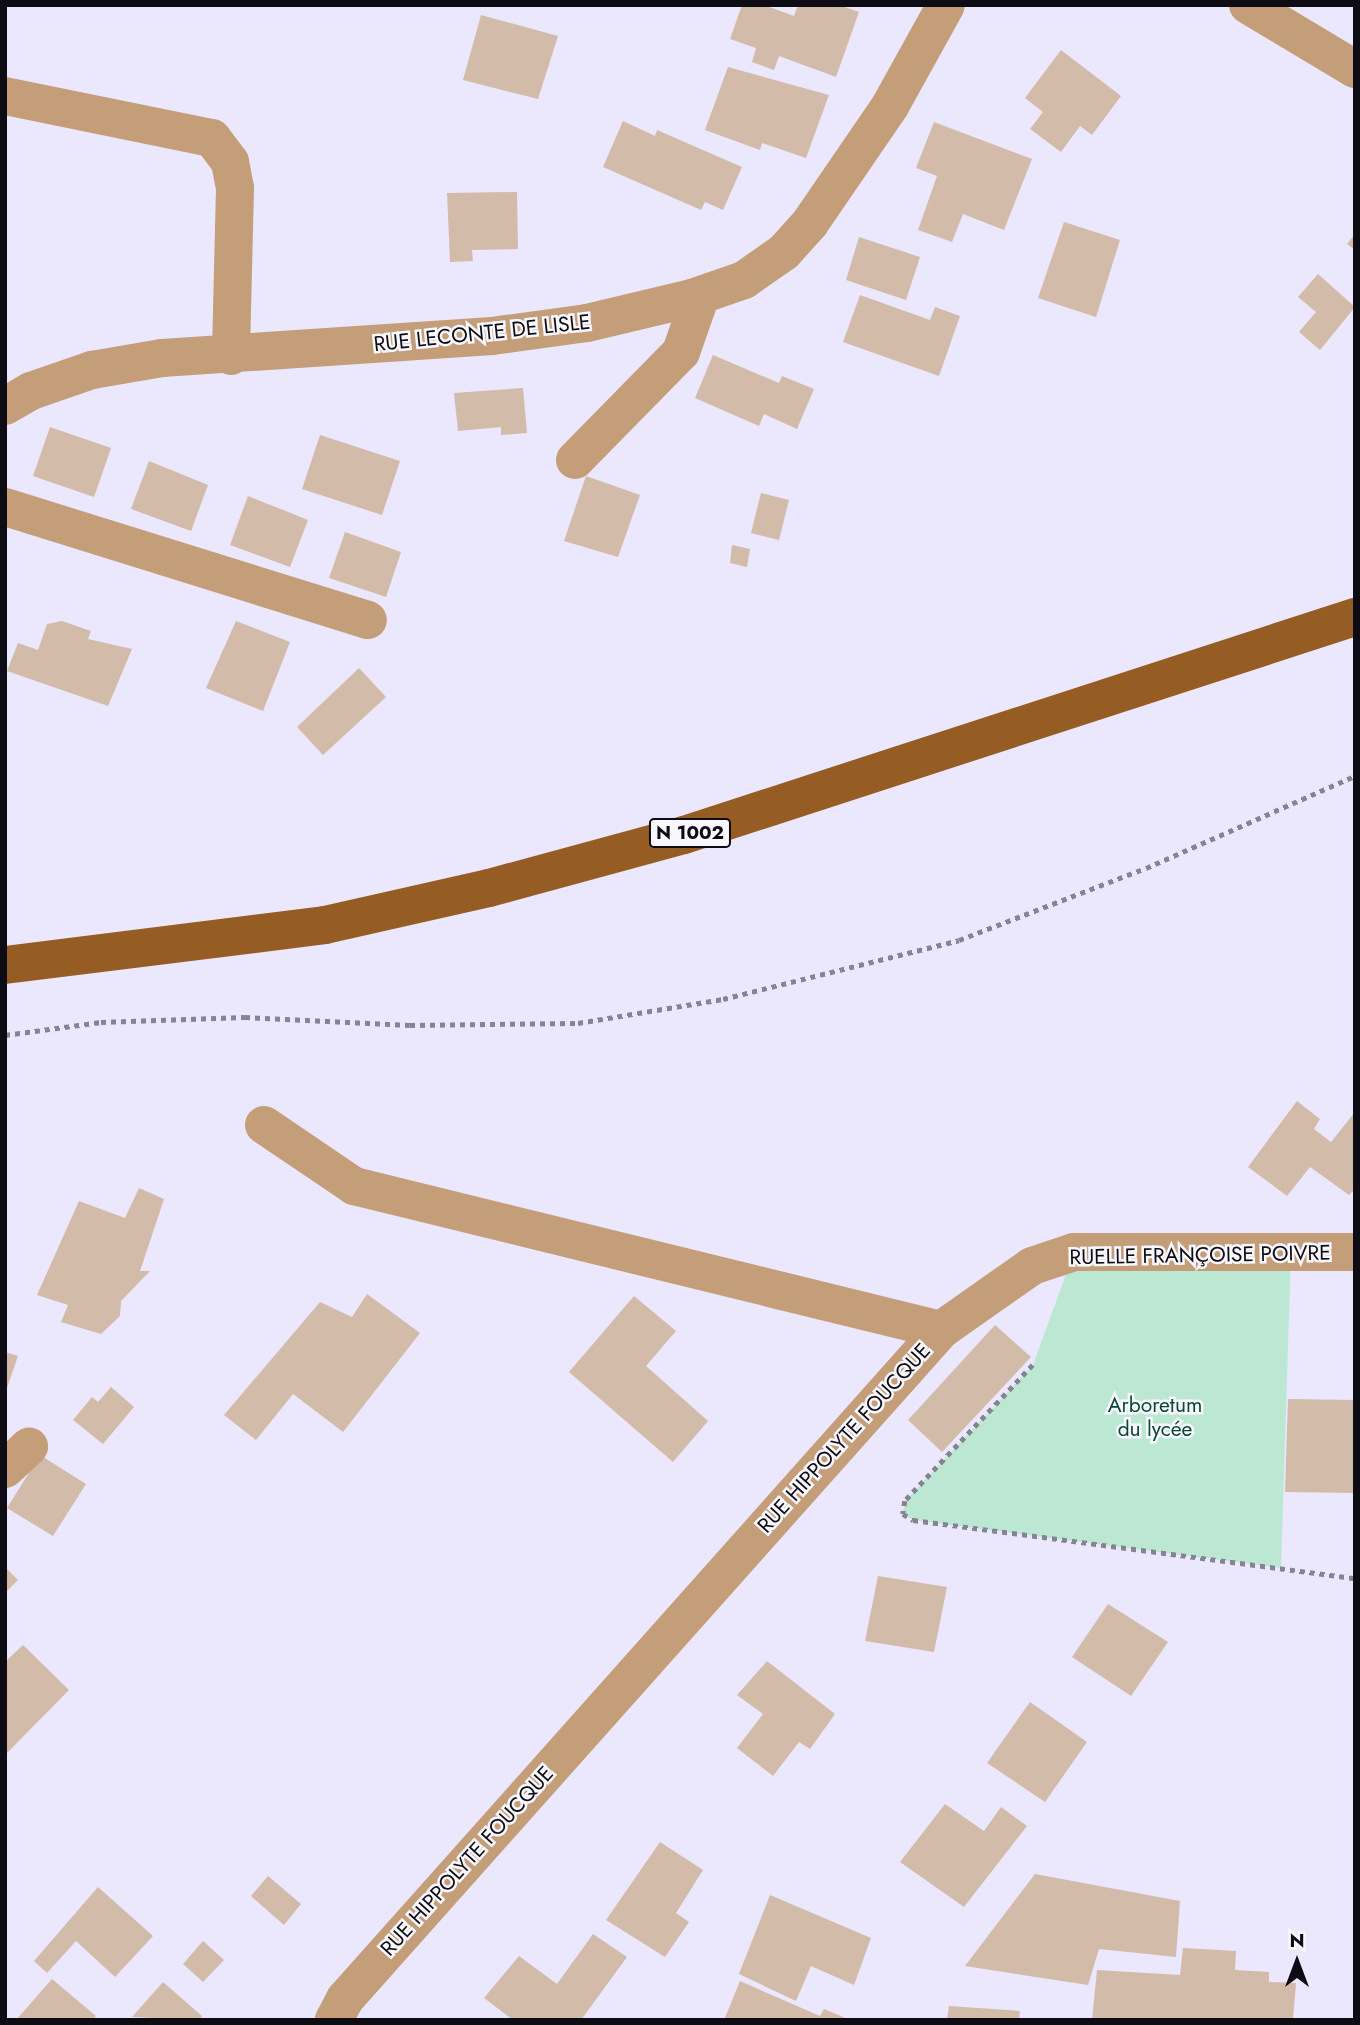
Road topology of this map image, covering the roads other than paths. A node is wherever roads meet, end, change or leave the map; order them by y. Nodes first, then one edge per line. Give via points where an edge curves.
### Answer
1 (946, 5) edge
2 (1248, 5) edge
3 (1355, 69) edge
4 (5, 96) edge
5 (701, 295) junction
6 (231, 356) junction
7 (5, 405) edge
8 (575, 460) dead end
9 (5, 507) edge
10 (1355, 617) edge
11 (368, 620) dead end
12 (5, 965) edge
13 (264, 1125) dead end
14 (1355, 1252) edge
15 (941, 1330) junction
16 (334, 2020) edge

1 - 5 street, RUE LECONTE DE LISLE via 890,106 810,223 784,252 754,273
2 - 3 street
4 - 6 street via 212,138 230,162 235,188
5 - 6 street, RUE LECONTE DE LISLE via 587,323 492,336
5 - 8 street via 681,352
6 - 7 street, RUE LECONTE DE LISLE via 162,358 92,370
9 - 11 street
10 - 12 main road, N 1002 via 684,835 489,888 325,925
13 - 15 street, RUE HIPPOLYTE FOUCQUE via 354,1186
14 - 15 street, RUELLE FRANÇOISE POIVRE via 1074,1252 1032,1266
15 - 16 street, RUE HIPPOLYTE FOUCQUE via 345,1999

